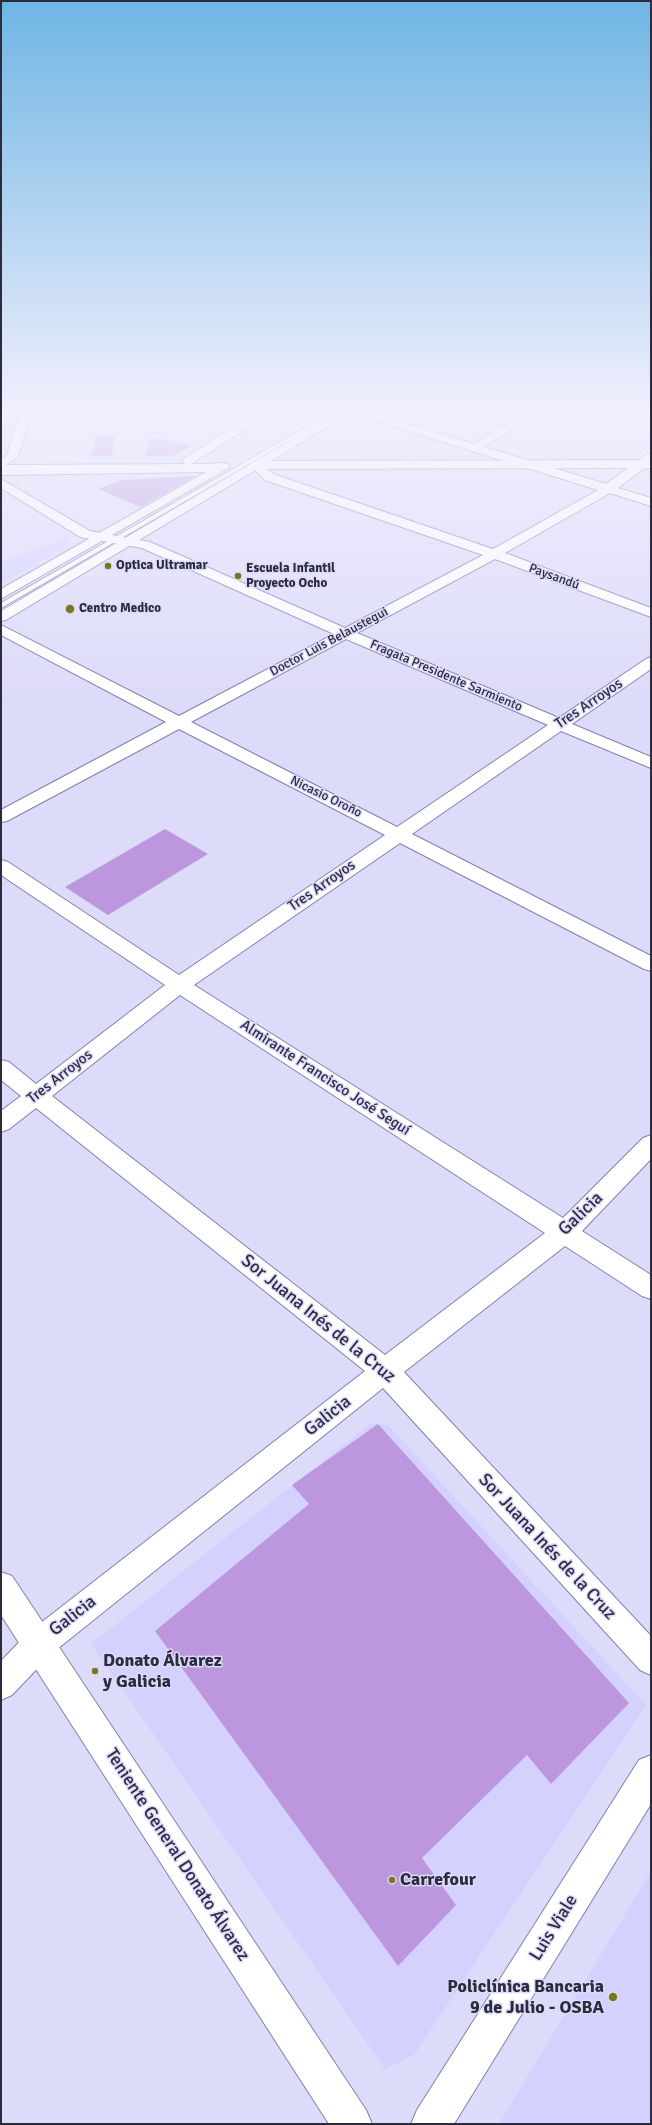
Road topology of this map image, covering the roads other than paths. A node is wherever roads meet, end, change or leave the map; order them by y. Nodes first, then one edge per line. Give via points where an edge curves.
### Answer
1 (38, 505) edge
2 (163, 505) edge
3 (169, 505) edge
4 (190, 505) edge
5 (351, 505) edge
6 (580, 505) edge
7 (108, 539) junction
8 (130, 542) junction
9 (494, 554) junction
10 (1, 595) edge
11 (1, 606) edge
12 (651, 612) edge
13 (1, 617) edge
14 (1, 629) edge
15 (345, 633) junction
16 (651, 662) edge
17 (176, 723) junction
18 (560, 724) junction
19 (651, 763) edge
20 (1, 817) edge
21 (399, 833) junction
22 (1, 866) edge
23 (651, 964) edge
24 (179, 985) junction
25 (1, 1068) edge
26 (37, 1095) junction
27 (1, 1123) edge
28 (651, 1144) edge
29 (565, 1232) junction
30 (651, 1288) edge
31 (385, 1371) junction
32 (1, 1587) edge
33 (40, 1643) junction
34 (651, 1659) edge
35 (1, 1684) edge
36 (651, 1772) edge
37 (352, 2124) edge
38 (431, 2124) edge

1 - 7 street, Fragata Presidente Sarmiento via 85,534
2 - 7 street
3 - 7 lane
4 - 8 street
5 - 9 street, Paysandú
6 - 9 street, Doctor Luis Belaustegui
7 - 8 street, Fragata Presidente Sarmiento
7 - 10 street
7 - 11 lane
8 - 13 street
8 - 15 street, Fragata Presidente Sarmiento via 145,545
9 - 12 street, Paysandú
9 - 15 street, Doctor Luis Belaustegui
14 - 17 street, Nicasio Oroño
15 - 17 street, Doctor Luis Belaustegui
15 - 18 street, Fragata Presidente Sarmiento
16 - 18 street, Tres Arroyos
17 - 20 street, Doctor Luis Belaustegui
17 - 21 street, Nicasio Oroño
18 - 19 street, Fragata Presidente Sarmiento
18 - 21 street, Tres Arroyos
21 - 23 street, Nicasio Oroño
21 - 24 street, Tres Arroyos
22 - 24 street, Almirante Francisco José Seguí
24 - 26 street, Tres Arroyos
24 - 29 street, Almirante Francisco José Seguí
25 - 26 street, Sor Juana Inés de la Cruz
26 - 27 street, Tres Arroyos
26 - 31 street, Sor Juana Inés de la Cruz
28 - 29 street, Galicia
29 - 30 street, Almirante Francisco José Seguí
29 - 31 street, Galicia
31 - 33 street, Galicia
31 - 34 street, Sor Juana Inés de la Cruz
32 - 33 street, Teniente General Donato Álvarez
33 - 35 street, Galicia
33 - 37 street, Teniente General Donato Álvarez
36 - 38 street, Luis Viale

